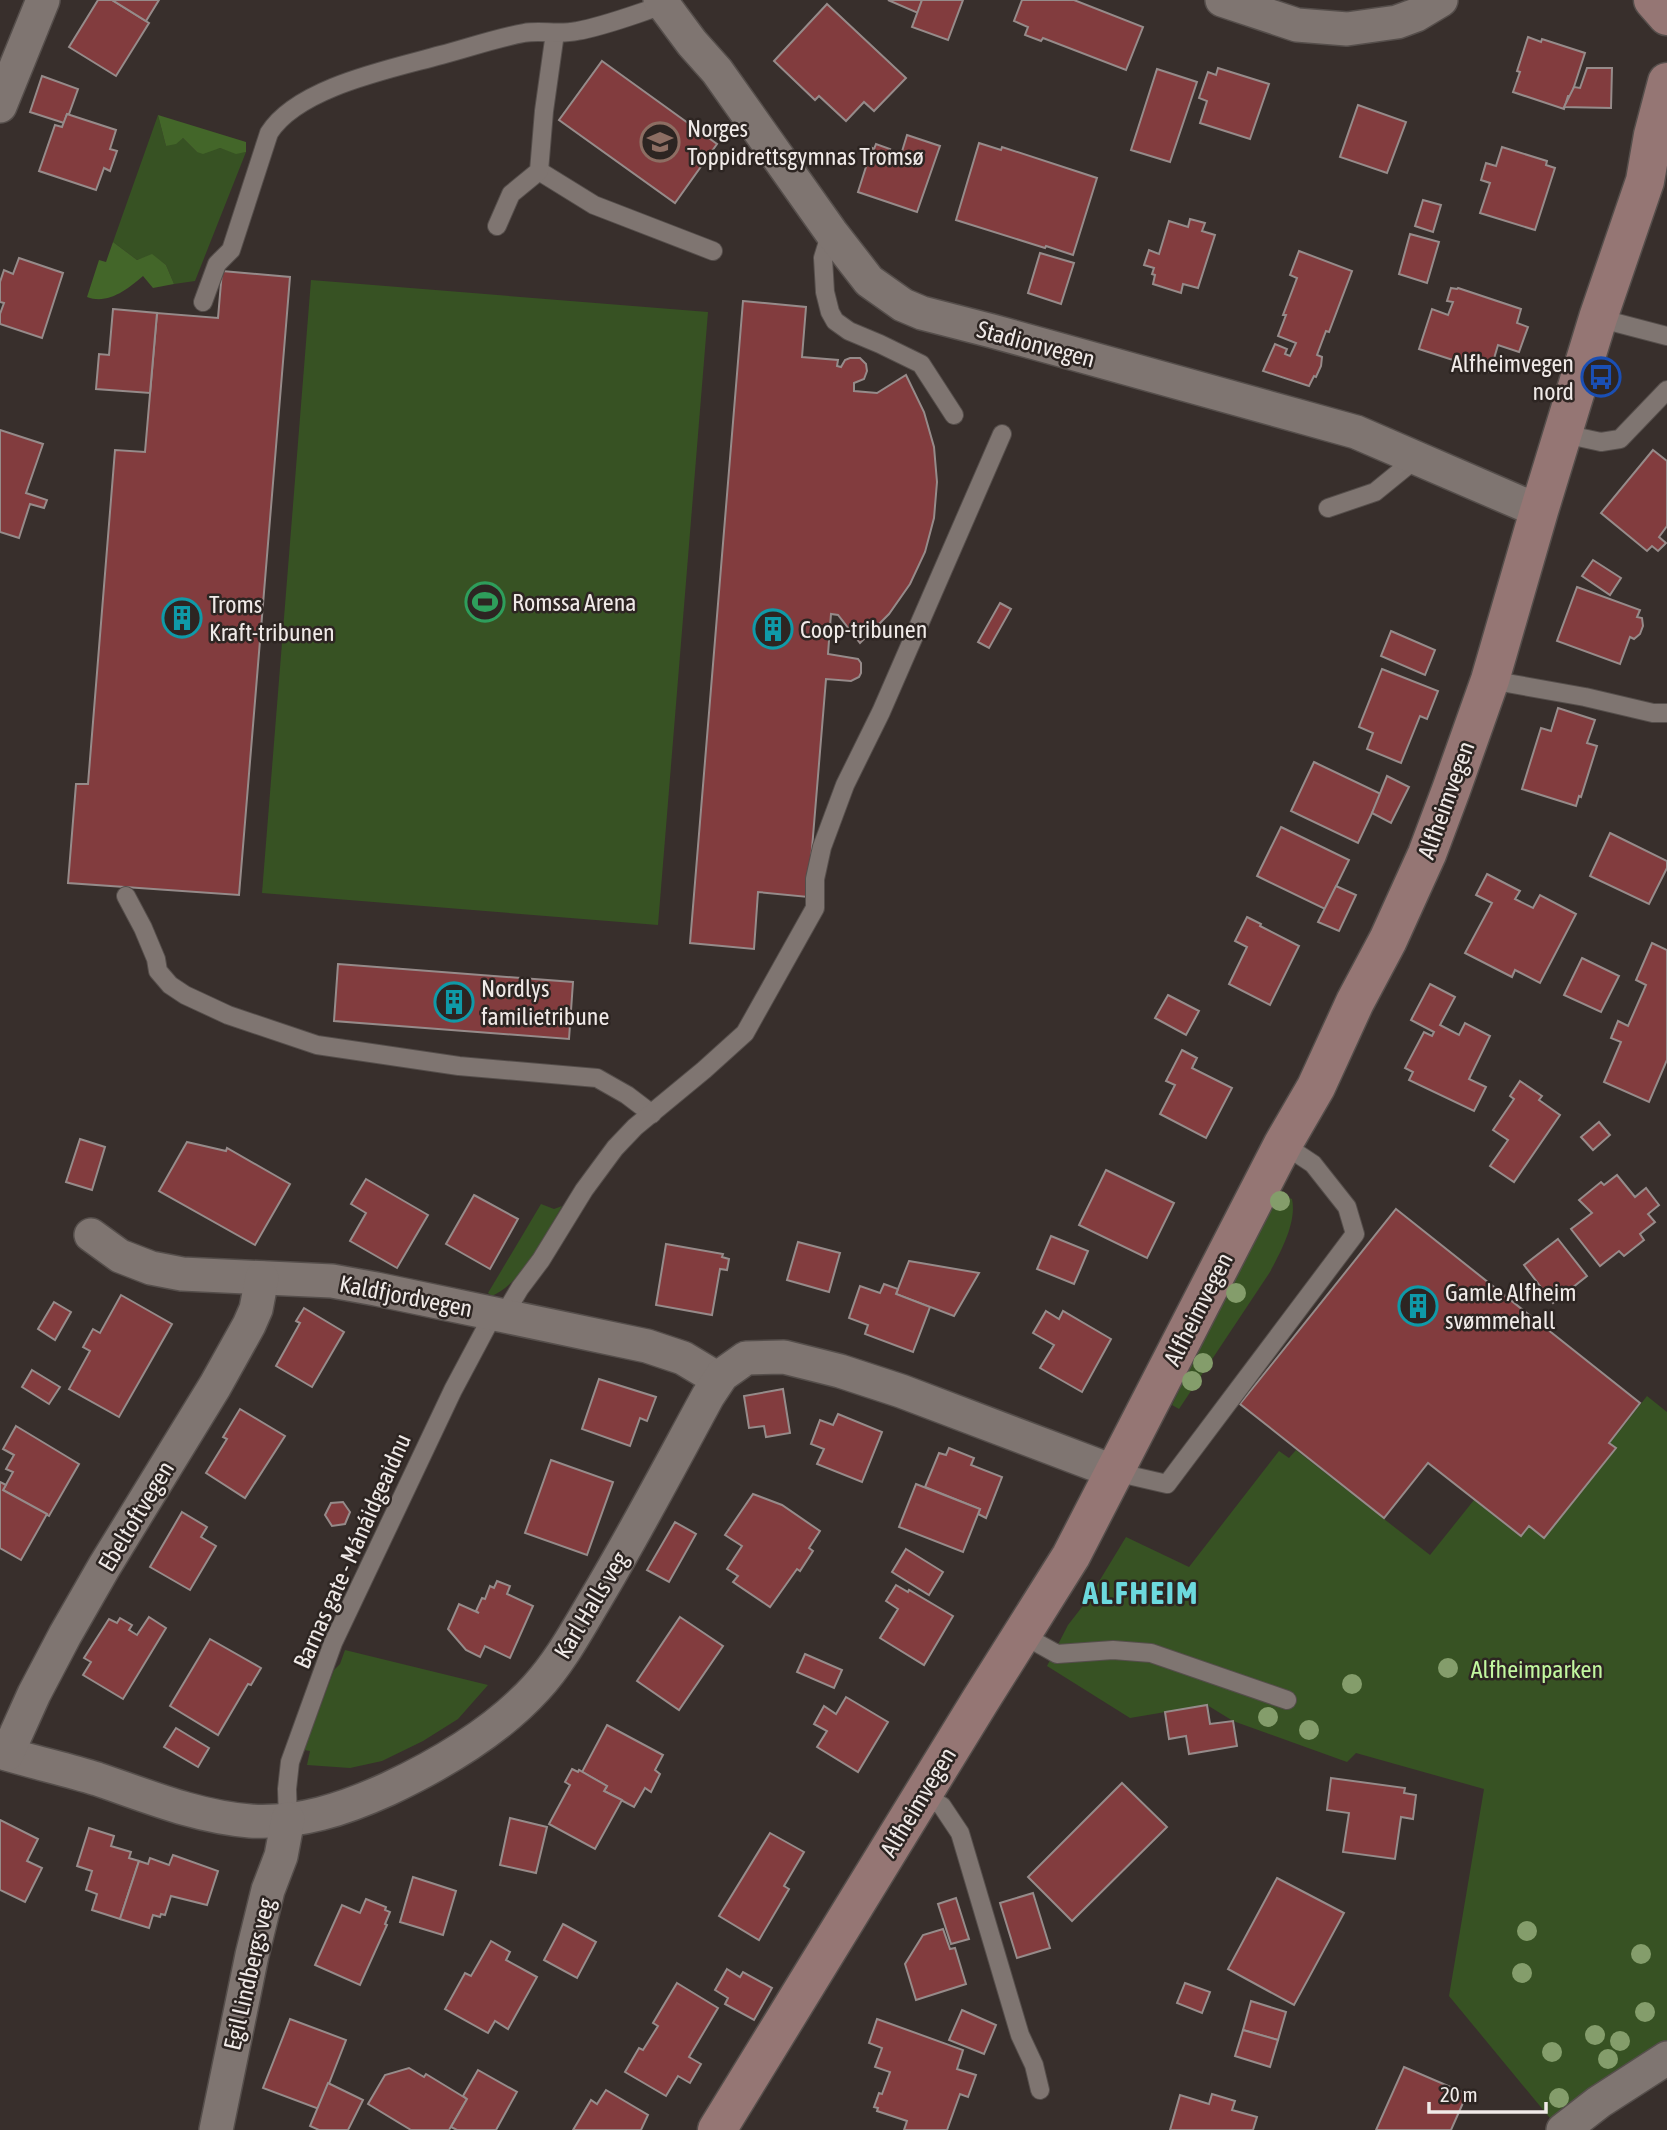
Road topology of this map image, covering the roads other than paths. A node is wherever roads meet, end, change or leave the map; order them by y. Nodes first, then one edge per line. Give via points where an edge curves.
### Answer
1 (43, 0) edge
2 (1222, 0) edge
3 (1441, 0) edge
4 (1653, 0) edge
5 (662, 2) edge
6 (1667, 16) edge
7 (555, 33) junction
8 (1667, 82) edge
9 (0, 106) edge
10 (1656, 170) edge
11 (539, 171) junction
12 (497, 226) dead end
13 (831, 232) junction
14 (713, 251) dead end
15 (203, 302) dead end
16 (1598, 318) junction
17 (1667, 336) edge
18 (1667, 390) edge
19 (954, 415) dead end
20 (1563, 433) junction
21 (1002, 434) dead end
22 (1418, 457) junction
23 (1328, 508) dead end
24 (1539, 511) junction
25 (1490, 680) junction
26 (1667, 713) edge
27 (126, 896) dead end
28 (652, 1114) junction
29 (1283, 1143) junction
30 (91, 1235) dead end
31 (262, 1278) junction
32 (499, 1314) junction
33 (718, 1379) junction
34 (1115, 1472) junction
35 (1023, 1635) junction
36 (1287, 1700) dead end
37 (3, 1753) edge
38 (923, 1795) junction
39 (288, 1819) junction
40 (1667, 2058) edge
41 (1040, 2090) dead end
42 (216, 2130) edge
43 (717, 2130) edge
44 (1563, 2130) edge

1 - 9 street
2 - 3 street via 1297,25 1347,29 1397,22
4 - 6 street
5 - 7 lane via 594,28
5 - 13 street, Stadionvegen
7 - 11 lane
7 - 15 lane via 525,32 356,79 286,114 270,133 231,250 217,264
8 - 10 street, Alfheimvegen via 1659,109
10 - 16 street, Alfheimvegen
11 - 12 lane via 511,194
11 - 14 lane via 594,205
13 - 19 lane via 823,258 825,292 835,321 921,364
13 - 22 street, Stadionvegen via 869,281 922,313 1356,432
16 - 17 lane
16 - 20 street, Alfheimvegen
18 - 20 lane via 1620,439 1601,442
20 - 24 street, Alfheimvegen
21 - 28 lane, Barnas gate - Mánáidgeaidnu via 845,785 822,847 815,908 745,1033
22 - 23 lane via 1375,492
22 - 24 street, Stadionvegen
24 - 25 street, Alfheimvegen
25 - 26 lane
25 - 29 street, Alfheimvegen via 1411,891 1316,1087
27 - 28 lane via 158,971 170,985 228,1015 317,1045 459,1066 597,1078
28 - 32 lane, Barnas gate - Mánáidgeaidnu via 607,1157 541,1260
29 - 34 street, Alfheimvegen
29 - 34 lane via 1313,1164 1347,1207 1355,1234 1167,1484
30 - 31 street, Kaldfjordvegen via 120,1256 151,1268
31 - 32 street, Kaldfjordvegen via 332,1281
31 - 37 street, Ebeltoftvegen via 248,1325 72,1624
32 - 33 street, Kaldfjordvegen via 647,1346 683,1358
32 - 39 lane, Barnas gate - Mánáidgeaidnu via 453,1390 333,1643 290,1762
33 - 34 street, Karl Halls veg via 746,1358 793,1359 901,1391
33 - 39 street, Karl Halls veg via 612,1572 560,1659 536,1689 497,1723 422,1773 357,1803
34 - 35 street, Alfheimvegen
35 - 36 lane via 1057,1654 1151,1653
35 - 38 street, Alfheimvegen
37 - 39 street, Karl Halls veg via 220,1818
38 - 41 lane via 942,1806 960,1833
38 - 43 street, Alfheimvegen
39 - 42 street, Egil Lindbergs veg via 252,1955
40 - 44 street

